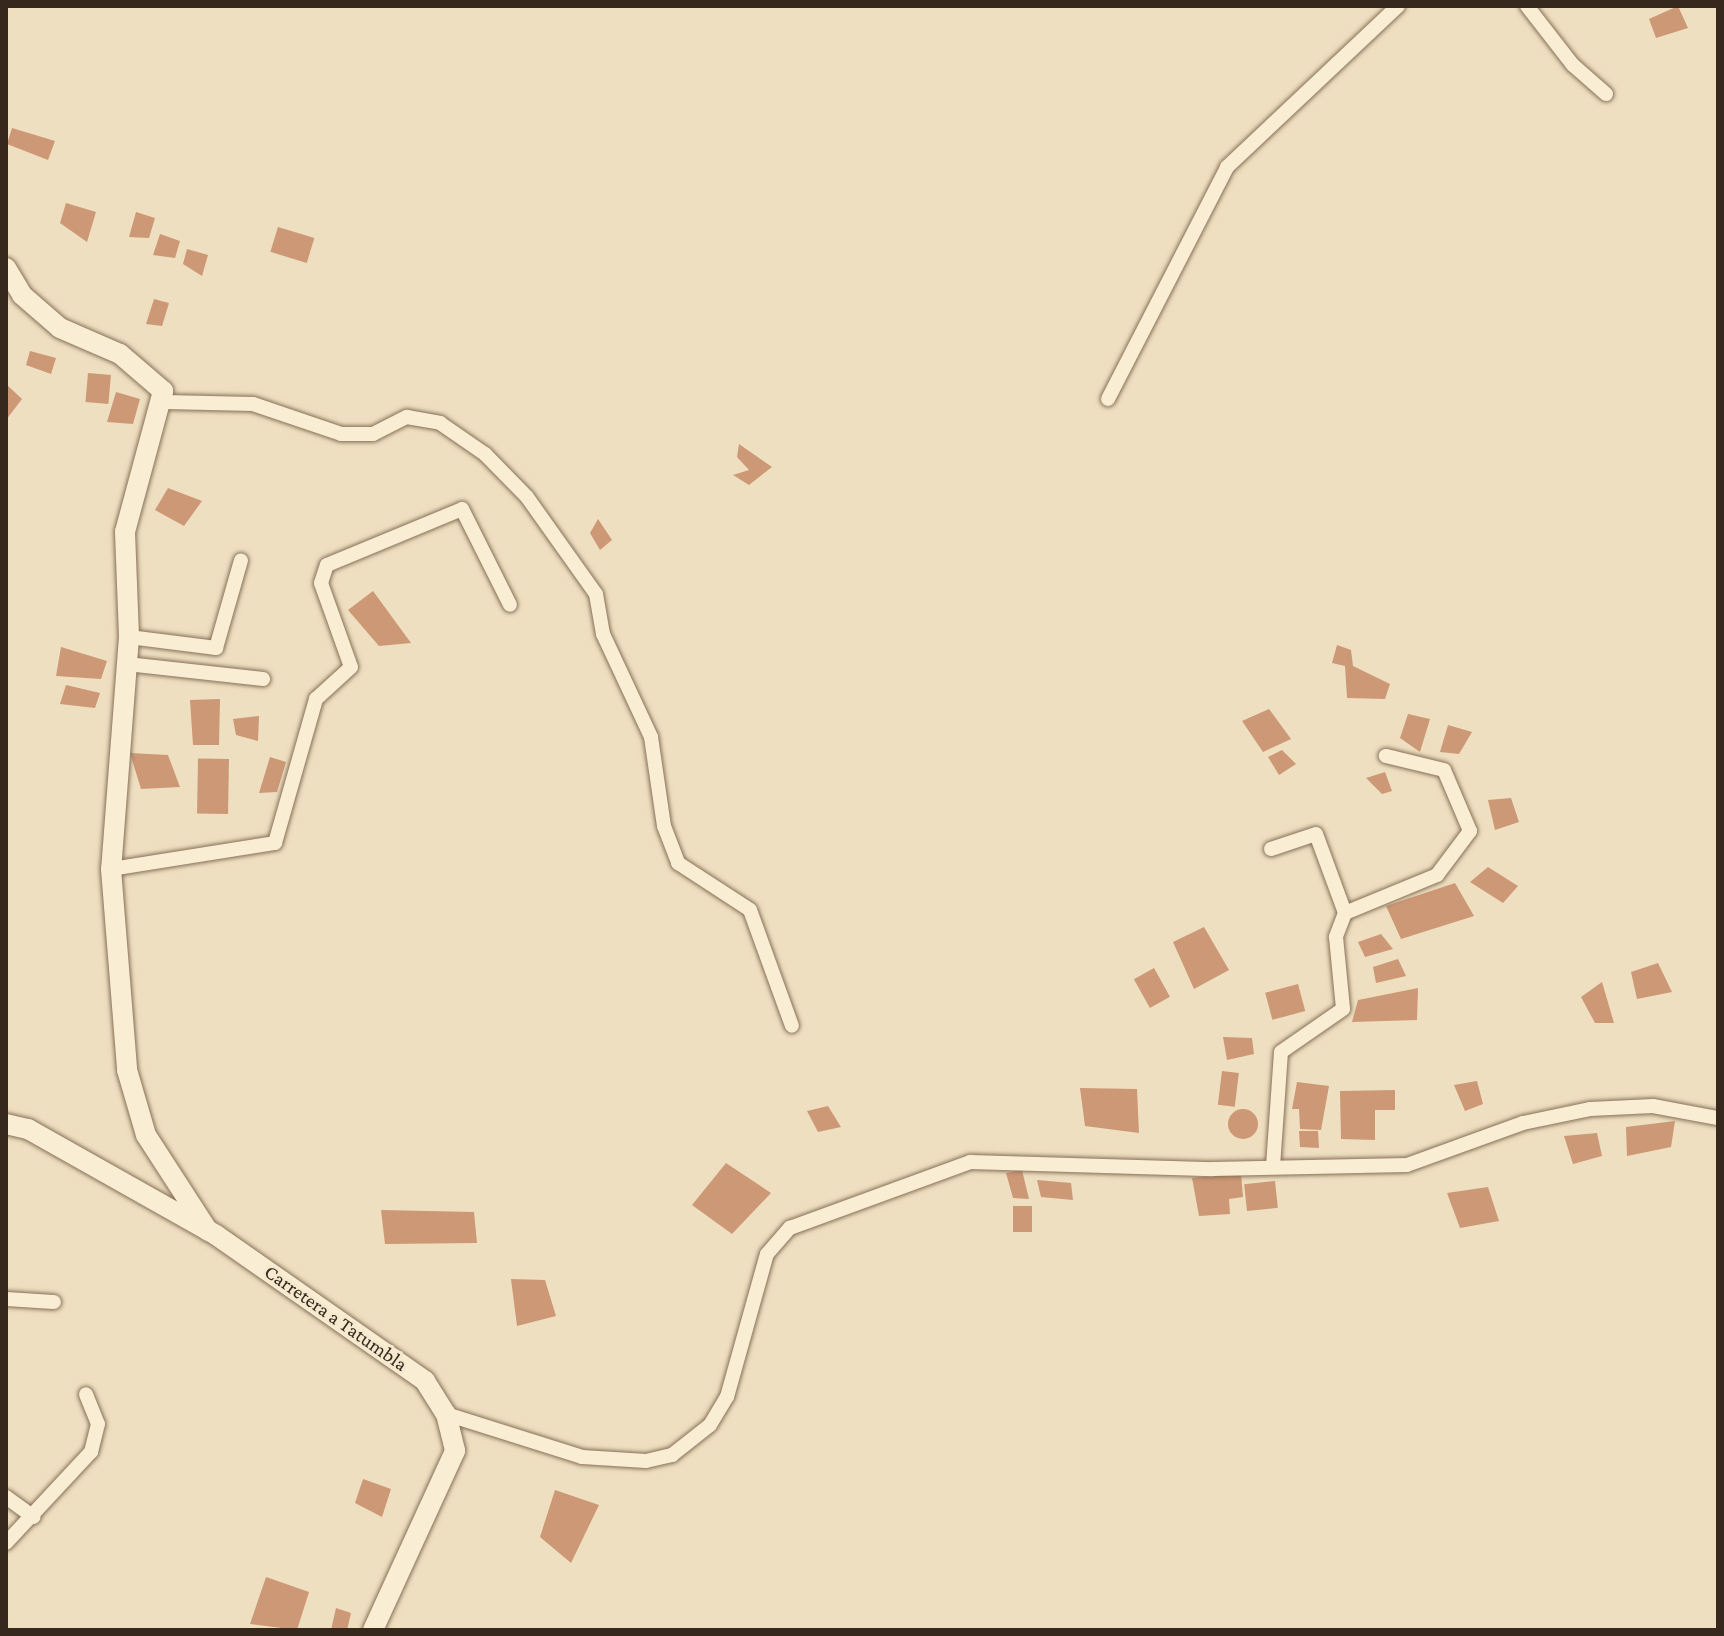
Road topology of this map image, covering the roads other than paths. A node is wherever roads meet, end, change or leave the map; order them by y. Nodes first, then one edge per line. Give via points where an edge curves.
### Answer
1 (1398, 6) edge
2 (1527, 6) edge
3 (1606, 94) dead end
4 (6, 268) edge
5 (1108, 399) dead end
6 (165, 402) junction
7 (241, 560) dead end
8 (510, 605) dead end
9 (129, 637) junction
10 (127, 664) junction
11 (263, 679) dead end
12 (1386, 756) dead end
13 (1271, 849) dead end
14 (111, 869) junction
15 (1345, 913) junction
16 (792, 1026) dead end
17 (1718, 1118) edge
18 (6, 1124) edge
19 (1273, 1166) junction
20 (208, 1231) junction
21 (6, 1299) edge
22 (54, 1302) dead end
23 (86, 1394) dead end
24 (446, 1414) junction
25 (6, 1497) edge
26 (34, 1517) junction
27 (6, 1543) edge
28 (373, 1630) edge

1 - 5 street via 1227,167
2 - 3 street via 1573,65
4 - 6 street via 22,295 60,328 120,354 163,391
6 - 9 street via 135,477 125,532
6 - 16 street via 253,404 341,434 373,434 407,417 440,423 485,454 527,497 596,594 603,634 651,737 664,826 678,863 750,910
7 - 9 street via 216,648
8 - 14 street via 462,509 327,565 321,583 351,667 316,699 275,843
9 - 10 street
10 - 11 street
10 - 14 street
12 - 15 street via 1444,770 1470,831 1437,875
13 - 15 street via 1316,834
14 - 20 street via 127,1070 146,1135
15 - 19 street via 1336,937 1343,1009 1281,1052
17 - 19 street via 1621,1105 1523,1123 1407,1165
18 - 20 street, Carretera a Tatumbla via 28,1129
19 - 24 street via 970,1162 790,1228 767,1254 727,1397 710,1425 672,1455 646,1461 582,1457
20 - 24 street, Carretera a Tatumbla via 425,1381
21 - 22 street
23 - 26 street via 98,1424 91,1452
24 - 28 street, Carretera a Tatumbla via 455,1451
25 - 26 street
26 - 27 street

